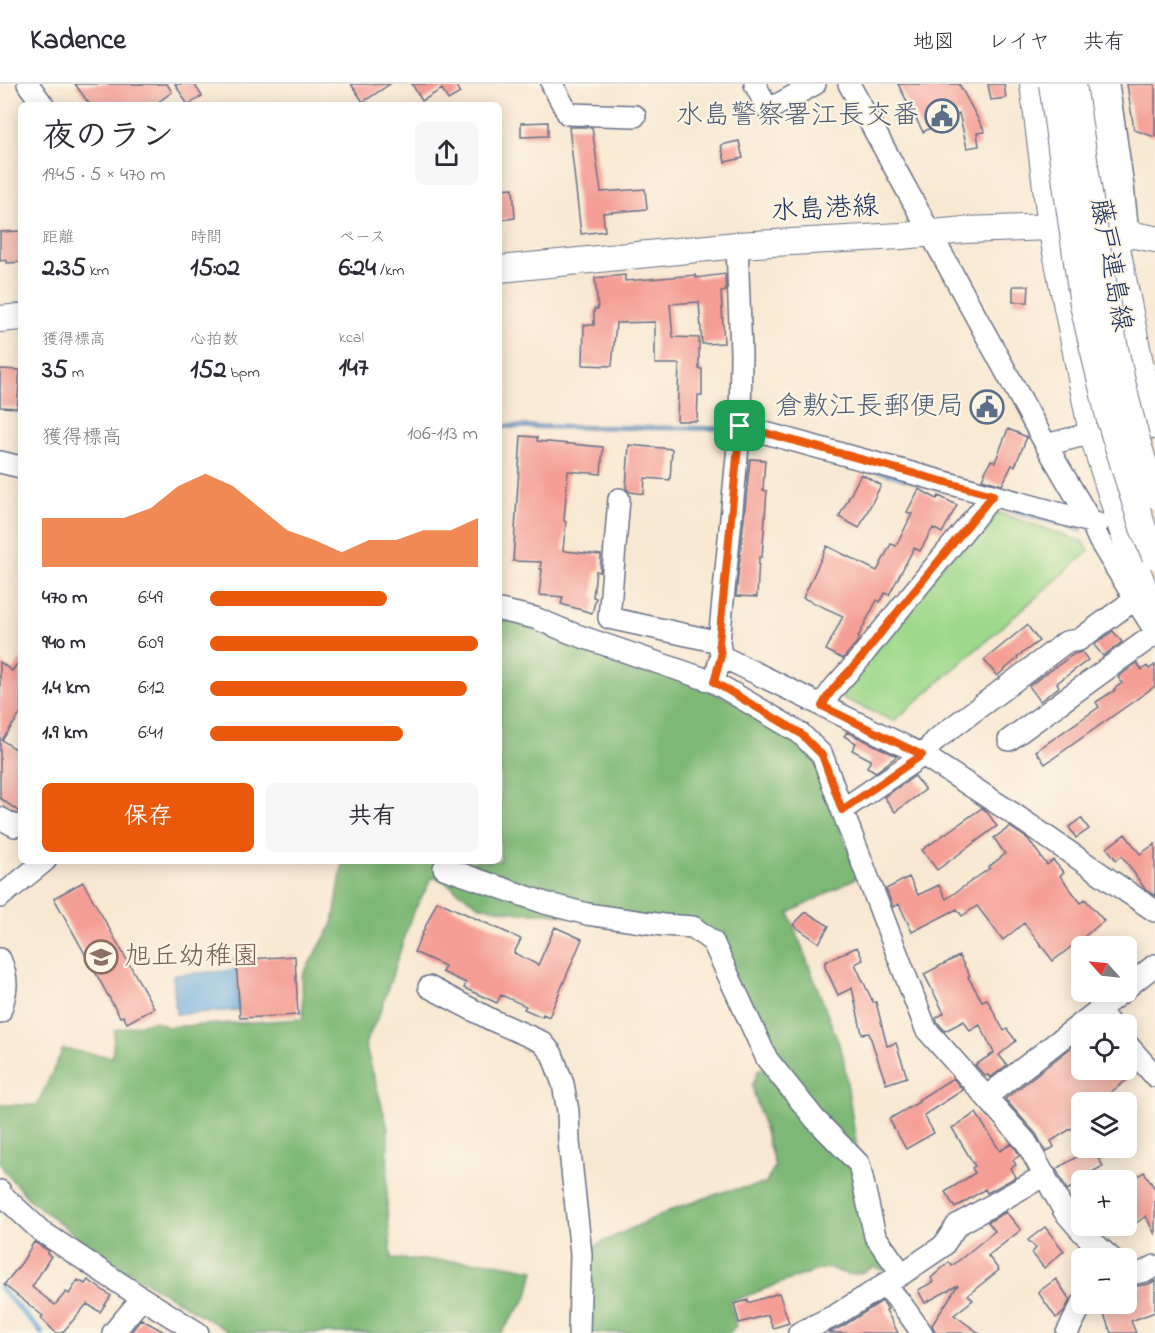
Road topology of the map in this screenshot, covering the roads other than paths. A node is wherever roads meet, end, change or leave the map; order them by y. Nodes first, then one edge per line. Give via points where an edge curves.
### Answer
1 (28, 84) edge
2 (552, 84) edge
3 (755, 84) edge
4 (815, 84) edge
5 (849, 84) edge
6 (1021, 84) edge
7 (1033, 84) edge
8 (1052, 84) edge
9 (1073, 84) edge
10 (1093, 84) edge
11 (1108, 84) edge
12 (41, 102) edge
13 (635, 117) dead end
14 (1051, 227) junction
15 (930, 233) junction
16 (1121, 234) junction
17 (1155, 239) edge
18 (737, 245) junction
19 (502, 269) edge
20 (18, 317) edge
21 (0, 319) edge
22 (1155, 426) edge
23 (740, 428) junction
24 (1092, 433) junction
25 (1046, 445) junction
26 (0, 462) edge
27 (18, 466) edge
28 (1155, 495) edge
29 (990, 498) junction
30 (619, 499) dead end
31 (1091, 522) junction
32 (1123, 532) junction
33 (1155, 542) edge
34 (1155, 556) edge
35 (1135, 599) junction
36 (502, 610) edge
37 (1155, 618) edge
38 (1155, 633) edge
39 (720, 649) junction
40 (714, 682) junction
41 (824, 702) junction
42 (1009, 740) dead end
43 (926, 752) junction
44 (842, 810) junction
45 (0, 818) edge
46 (18, 826) edge
47 (41, 864) edge
48 (444, 868) dead end
49 (0, 897) edge
50 (1155, 911) edge
51 (0, 959) edge
52 (1155, 965) edge
53 (1137, 979) edge
54 (429, 987) dead end
55 (0, 1012) edge
56 (1071, 1039) edge
57 (1137, 1056) edge
58 (1155, 1076) edge
59 (986, 1097) junction
60 (1045, 1175) junction
61 (0, 1194) edge
62 (1100, 1248) edge
63 (1155, 1266) edge
64 (1137, 1272) edge
65 (893, 1279) junction
66 (141, 1298) junction
67 (1077, 1314) edge
68 (802, 1332) edge
69 (113, 1333) edge
70 (198, 1333) edge
71 (579, 1333) edge
72 (922, 1333) edge
73 (1067, 1333) edge

1 - 12 street
2 - 13 street via 568,114
3 - 4 street via 768,110
5 - 15 street
6 - 14 street via 1031,154
7 - 14 main road
8 - 34 main road, 藤戸連島線, bridge via 1083,305 1110,421
9 - 28 main road, 藤戸連島線, bridge via 1114,350
10 - 16 main road
11 - 16 street via 1123,184
14 - 15 main road, 水島港線
14 - 16 main road, 水島港線
14 - 24 main road
15 - 18 main road, 水島港線
15 - 25 street
16 - 17 main road, 水島港線
16 - 22 main road via 1139,358
18 - 19 main road, 水島港線
18 - 23 street
20 - 21 main road
23 - 29 street
23 - 39 street
24 - 25 street
24 - 32 main road
25 - 31 street
26 - 27 street
29 - 31 street
29 - 41 street
30 - 39 street via 609,618
31 - 32 street
31 - 35 street
32 - 33 street
32 - 37 main road
35 - 38 street
35 - 43 street via 1079,640 1066,642 934,741
36 - 40 street via 535,618
38 - 42 street
39 - 40 street
39 - 41 street
40 - 44 street via 800,733 822,755
41 - 43 street
43 - 44 street
43 - 50 street
44 - 59 street via 926,1029
45 - 46 street
47 - 49 street
48 - 65 street via 587,914 693,927 713,942 767,1059 815,1119 859,1164 875,1236
51 - 55 street via 7,976
52 - 53 street
54 - 71 street via 542,1042 552,1054 568,1111 581,1254
56 - 59 street
57 - 58 street
59 - 60 street via 1026,1142
60 - 62 street via 1064,1211
60 - 65 street via 957,1225 943,1246
61 - 66 street via 41,1231
63 - 64 street
65 - 68 street
65 - 72 street via 900,1302
66 - 69 street
66 - 70 street
67 - 73 street

